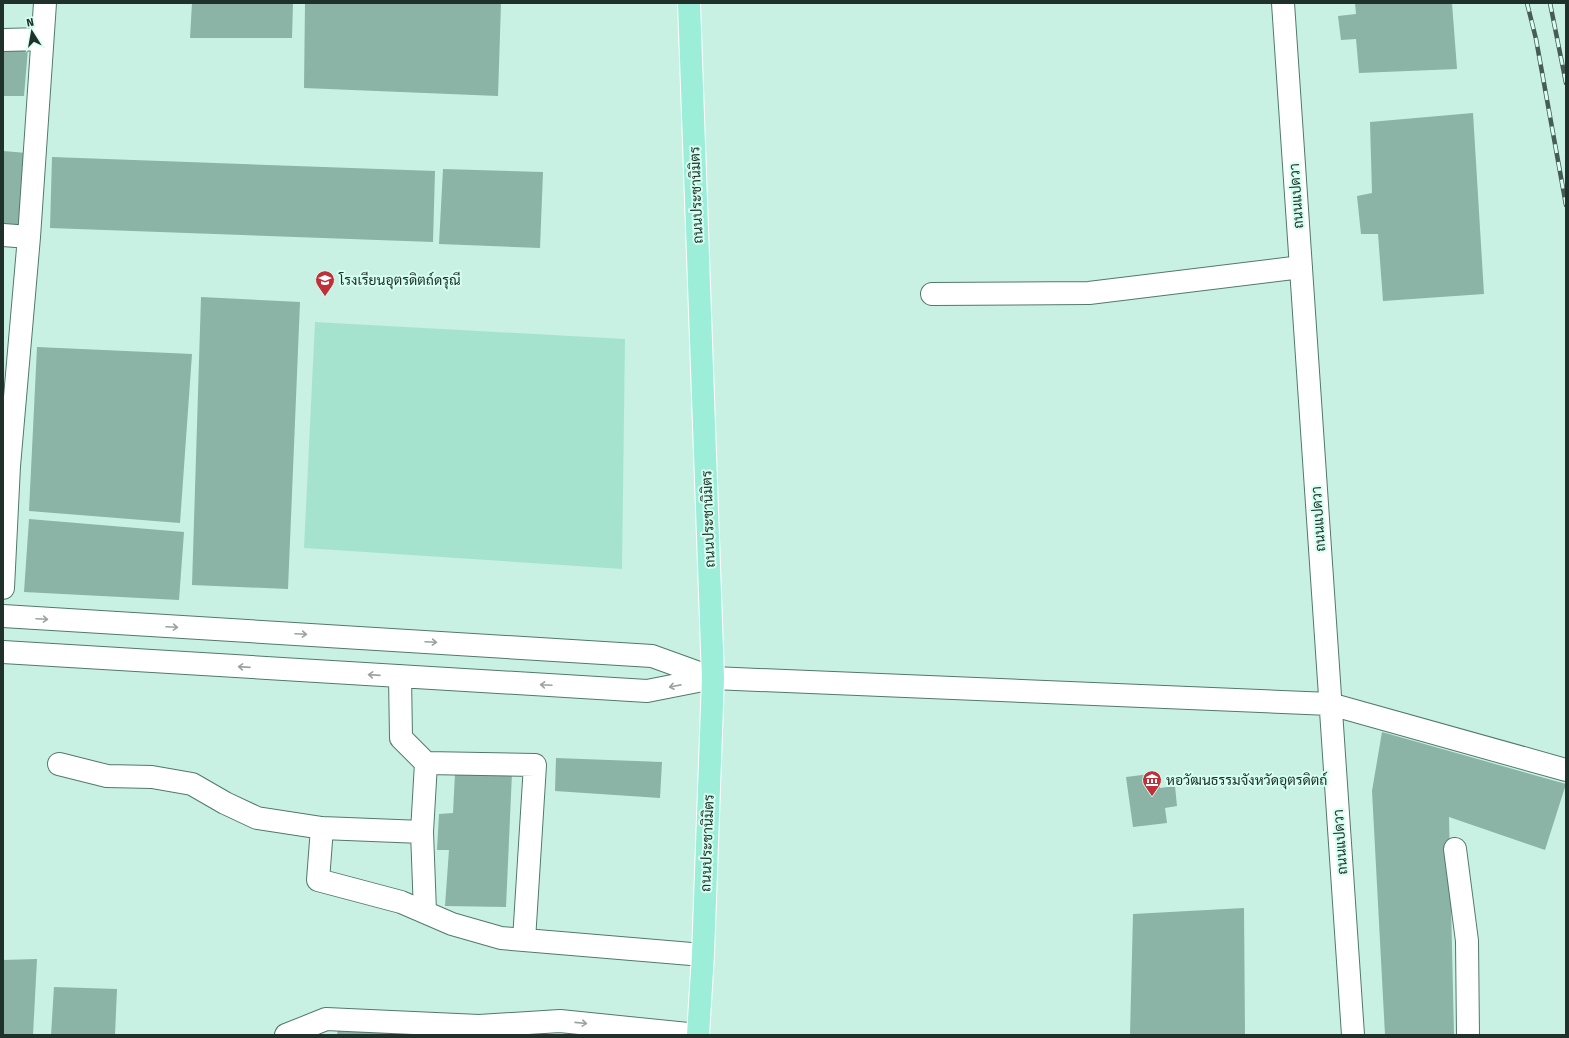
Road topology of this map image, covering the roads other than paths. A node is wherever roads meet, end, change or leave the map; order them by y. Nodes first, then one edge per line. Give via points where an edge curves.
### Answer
1 (45, 3) edge
2 (689, 3) edge
3 (1283, 3) edge
4 (42, 39) junction
5 (3, 40) edge
6 (3, 235) edge
7 (29, 237) junction
8 (1301, 268) junction
9 (932, 294) dead end
10 (6, 466) edge
11 (3, 588) edge
12 (3, 616) edge
13 (3, 652) edge
14 (400, 676) junction
15 (714, 678) junction
16 (1330, 704) junction
17 (426, 763) junction
18 (59, 764) dead end
19 (1566, 770) edge
20 (322, 828) junction
21 (422, 832) junction
22 (1455, 849) dead end
23 (425, 912) junction
24 (524, 940) junction
25 (703, 955) junction
26 (541, 1028) edge
27 (286, 1035) edge
28 (698, 1035) edge
29 (1353, 1035) edge
30 (1468, 1035) edge

1 - 4 street
2 - 15 main road, ถนนประชานิมิตร
3 - 8 street, ถนนแปดวา
4 - 5 street
4 - 7 street
6 - 7 street
7 - 10 street
8 - 9 street via 1089,292
8 - 16 street, ถนนแปดวา
10 - 11 street
12 -> 15 street via 652,656
14 -> 13 street
15 -> 14 street via 647,691
14 - 17 street via 401,738
15 - 16 street
15 - 25 main road, ถนนประชานิมิตร
16 - 19 street
16 - 29 street, ถนนแปดวา
17 - 21 street
17 - 24 street via 535,765
18 - 20 street via 107,776 152,777 192,784 257,818
20 - 21 street
20 - 23 street via 318,880 401,902
21 - 23 street
22 - 30 street via 1467,941
23 - 24 street via 452,924 501,938
24 - 25 street
25 - 28 main road, ถนนประชานิมิตร
26 - 27 street via 326,1019
26 -> 28 street via 560,1021

